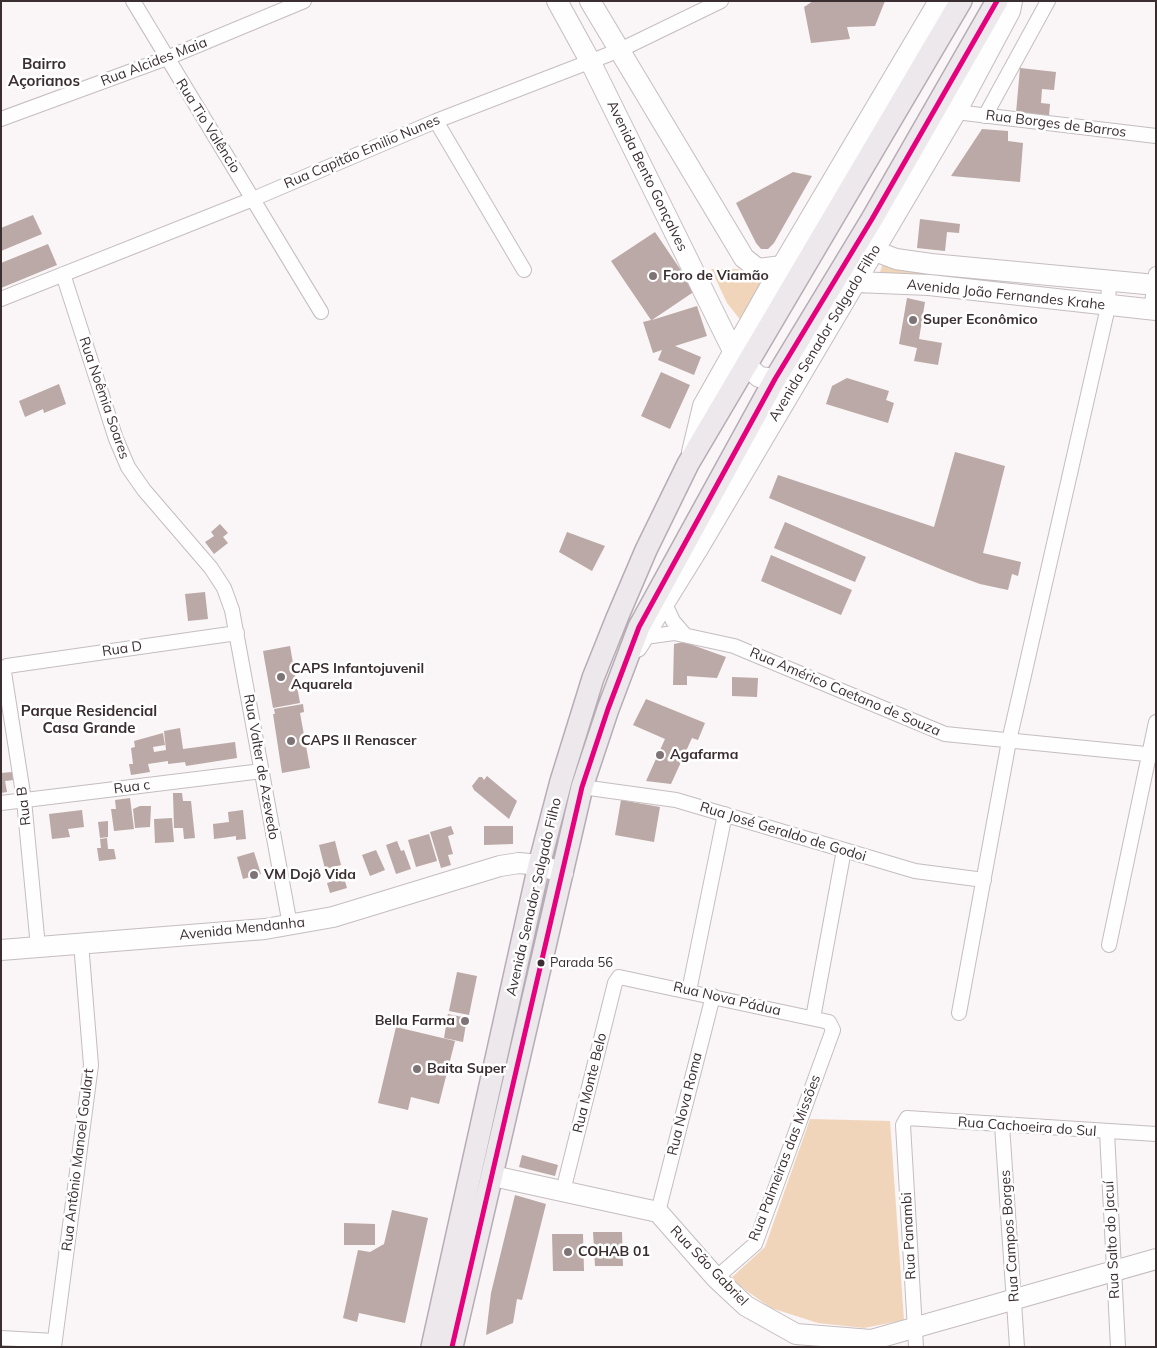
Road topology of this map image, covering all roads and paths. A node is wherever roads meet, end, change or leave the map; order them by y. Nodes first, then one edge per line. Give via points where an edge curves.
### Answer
1 (133, 1) edge
2 (304, 1) edge
3 (557, 1) edge
4 (590, 1) edge
5 (721, 1) edge
6 (939, 1) edge
7 (961, 1) edge
8 (997, 1) edge
9 (1012, 1) edge
10 (1048, 1) edge
11 (620, 50) junction
12 (167, 58) junction
13 (590, 61) junction
14 (956, 112) junction
15 (985, 116) junction
16 (1, 119) edge
17 (436, 121) junction
18 (1156, 136) edge
19 (253, 199) junction
20 (875, 251) junction
21 (931, 264) junction
22 (782, 266) junction
23 (524, 270) dead end
24 (63, 274) junction
25 (1109, 280) junction
26 (1155, 281) edge
27 (856, 282) junction
28 (929, 285) junction
29 (1, 299) edge
30 (1108, 307) junction
31 (1153, 310) edge
32 (320, 312) dead end
33 (723, 329) junction
34 (740, 359) junction
35 (805, 368) junction
36 (722, 374) junction
37 (775, 378) junction
38 (688, 464) junction
39 (665, 604) junction
40 (232, 610) joint
41 (237, 633) junction
42 (685, 635) junction
43 (645, 637) junction
44 (627, 659) junction
45 (7, 666) joint
46 (1156, 722) edge
47 (1009, 740) junction
48 (1153, 755) edge
49 (262, 771) junction
50 (582, 787) junction
51 (24, 800) junction
52 (1, 803) edge
53 (725, 814) junction
54 (844, 850) junction
55 (539, 865) junction
56 (564, 873) junction
57 (984, 880) junction
58 (290, 925) junction
59 (81, 944) junction
60 (1109, 946) dead end
61 (38, 947) junction
62 (1, 950) edge
63 (619, 976) joint
64 (689, 991) junction
65 (713, 996) junction
66 (959, 1012) dead end
67 (813, 1018) junction
68 (833, 1026) joint
69 (903, 1125) joint
70 (1002, 1126) junction
71 (1107, 1132) junction
72 (1156, 1134) edge
73 (493, 1176) junction
74 (563, 1191) junction
75 (658, 1212) junction
76 (1156, 1259) edge
77 (1113, 1269) junction
78 (716, 1278) junction
79 (1014, 1298) junction
80 (916, 1337) edge
81 (1, 1338) edge
82 (54, 1344) edge
83 (432, 1347) edge
84 (452, 1347) edge
85 (1017, 1347) edge
86 (1118, 1347) edge

1 - 12 street, Rua Tio Valêncio
2 - 12 street, Rua Alcides Maia
3 - 13 main road, Avenida Bento Gonçalves
4 - 11 main road
5 - 11 street, Rua Capitão Emilio Nunes
6 - 22 main road, Avenida Senador Salgado Filho
7 - 34 main road, Avenida Senador Salgado Filho
8 - 37 main road, Avenida Senador Salgado Filho via 872,219
9 - 14 main road, Avenida Senador Salgado Filho via 1010,11
10 - 15 street
11 - 13 street, Rua Capitão Emilio Nunes
11 - 22 main road via 744,258 758,269
12 - 16 street, Rua Alcides Maia
12 - 19 street, Rua Tio Valêncio
13 - 17 street, Rua Capitão Emilio Nunes
13 - 33 main road, Avenida Bento Gonçalves
14 - 15 street, Rua Borges de Barros
14 - 20 main road, Avenida Senador Salgado Filho
15 - 18 street, Rua Borges de Barros
17 - 19 street, Rua Capitão Emilio Nunes
17 - 23 street
19 - 24 street, Rua Capitão Emilio Nunes
19 - 32 street, Rua Tio Valêncio
20 - 21 main road, Avenida João Fernandes Krahe via 896,259
20 - 27 main road, Avenida Senador Salgado Filho
21 - 25 main road, Avenida João Fernandes Krahe
21 - 28 main road
22 - 34 main road, Avenida Senador Salgado Filho
24 - 29 street, Rua Capitão Emilio Nunes
24 - 40 street, Rua Noêmia Soares via 128,467 211,568 224,588
25 - 26 main road, Avenida João Fernandes Krahe
25 - 30 street
26 - 31 street
27 - 28 main road, Avenida João Fernandes Krahe
27 - 35 main road, Avenida Senador Salgado Filho
28 - 30 main road, Avenida João Fernandes Krahe
30 - 31 main road, Avenida João Fernandes Krahe
30 - 47 street
33 - 34 main road, Avenida Bento Gonçalves
33 - 36 main road
34 - 36 main road, Avenida Senador Salgado Filho
34 - 37 main road via 759,376
34 - 38 main road, Avenida Senador Salgado Filho
35 - 37 main road
35 - 39 main road, Avenida Senador Salgado Filho
36 - 38 main road, Avenida Senador Salgado Filho via 703,406
37 - 44 main road, Avenida Senador Salgado Filho via 664,579 639,627
38 - 55 main road, Avenida Senador Salgado Filho via 646,550 594,678
39 - 42 street
39 - 43 main road, Avenida Senador Salgado Filho
40 - 41 street, Rua Valter de Azevedo
41 - 45 street, Rua D
41 - 49 street, Rua Valter de Azevedo
42 - 43 street, Rua Américo Caetano de Souza via 664,633
42 - 47 street, Rua Américo Caetano de Souza via 734,646 945,734
43 - 44 main road, Avenida Senador Salgado Filho
44 - 50 main road, Avenida Senador Salgado Filho
45 - 51 street, Rua B via 4,672
46 - 48 street
47 - 48 street, Rua Américo Caetano de Souza
47 - 57 street
48 - 60 street
49 - 51 street, Rua c
49 - 58 street, Rua Valter de Azevedo
50 - 53 street, Rua José Geraldo de Godoi via 676,800
50 - 56 main road, Avenida Senador Salgado Filho
51 - 52 street, Rua c
51 - 61 street, Rua B
53 - 54 street, Rua José Geraldo de Godoi
53 - 64 street
54 - 57 street, Rua José Geraldo de Godoi via 915,871
54 - 67 street
55 - 56 main road, Avenida Mendanha
55 - 58 main road, Avenida Mendanha via 519,863 500,866 333,917
55 - 83 main road, Avenida Senador Salgado Filho
56 - 73 main road, Avenida Senador Salgado Filho
57 - 66 street
58 - 59 main road, Avenida Mendanha
59 - 61 main road, Avenida Mendanha
59 - 82 street, Rua Antônio Manoel Goulart via 91,1064
61 - 62 main road, Avenida Mendanha
63 - 64 street, Rua Nova Pádua
63 - 74 street, Rua Monte Belo
64 - 65 street, Rua Nova Pádua
65 - 67 street, Rua Nova Pádua
65 - 75 street, Rua Nova Roma
67 - 68 street, Rua Nova Pádua
68 - 78 street, Rua Palmeiras das Missões via 755,1244
69 - 70 street, Rua Cachoeira do Sul via 907,1118 914,1118
69 - 80 street, Rua Panambi
70 - 71 street, Rua Cachoeira do Sul
70 - 79 street, Rua Campos Borges
71 - 72 street, Rua Cachoeira do Sul
71 - 77 street, Rua Salto do Jacuí
73 - 74 main road
73 - 84 main road, Avenida Senador Salgado Filho
74 - 75 main road
75 - 78 main road, Rua São Gabriel
76 - 77 main road, Rua São Gabriel
77 - 79 main road, Rua São Gabriel
77 - 86 street, Rua Salto do Jacuí
78 - 80 main road, Rua São Gabriel via 746,1306 796,1334 871,1340
79 - 80 main road, Rua São Gabriel
79 - 85 street, Rua Campos Borges
81 - 82 street

